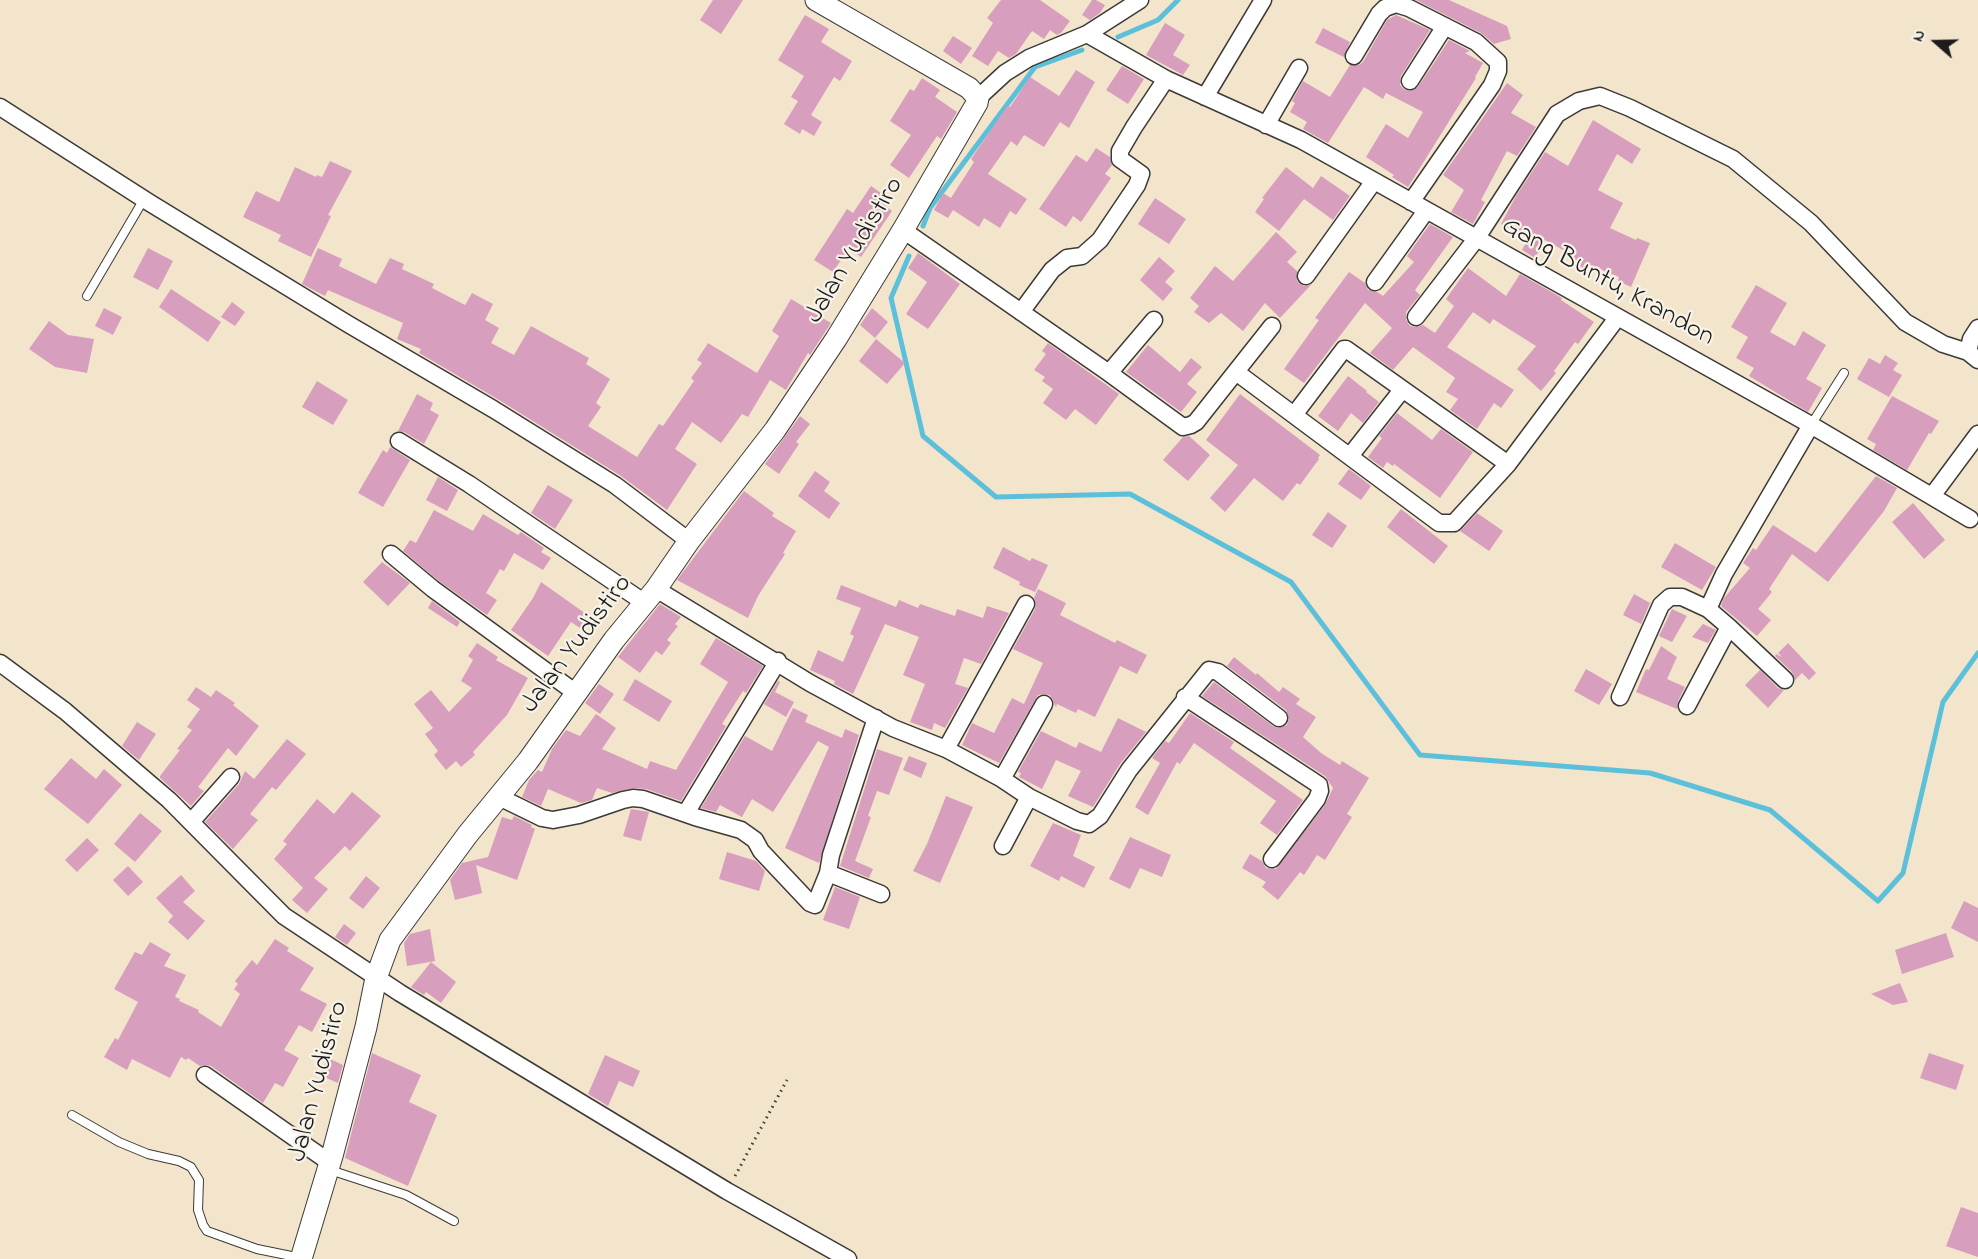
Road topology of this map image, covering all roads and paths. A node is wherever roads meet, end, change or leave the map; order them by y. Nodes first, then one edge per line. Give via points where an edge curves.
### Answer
1 (816, 0) edge
2 (1140, 0) edge
3 (1263, 0) edge
4 (1445, 26) junction
5 (1088, 34) junction
6 (1354, 56) dead end
7 (1299, 68) dead end
8 (1166, 79) junction
9 (1410, 81) dead end
10 (1205, 97) junction
11 (978, 98) junction
12 (0, 106) edge
13 (1266, 125) junction
14 (1374, 182) junction
15 (144, 199) junction
16 (1411, 202) junction
17 (1426, 211) junction
18 (903, 230) junction
19 (1476, 239) junction
20 (1306, 276) dead end
21 (1375, 282) dead end
22 (87, 297) dead end
23 (1021, 312) junction
24 (1416, 317) dead end
25 (1617, 318) junction
26 (1154, 320) dead end
27 (1272, 326) dead end
28 (1978, 327) edge
29 (1973, 356) edge
30 (1236, 372) junction
31 (1109, 373) junction
32 (1844, 373) dead end
33 (1402, 390) junction
34 (1294, 415) junction
35 (1811, 425) junction
36 (1978, 434) edge
37 (399, 441) dead end
38 (1350, 456) junction
39 (1508, 464) junction
40 (1932, 496) junction
41 (1970, 519) dead end
42 (689, 541) junction
43 (391, 554) dead end
44 (651, 596) junction
45 (1026, 604) dead end
46 (1708, 609) junction
47 (1729, 627) junction
48 (778, 661) junction
49 (0, 663) edge
50 (1785, 680) dead end
51 (576, 693) junction
52 (1185, 697) junction
53 (1620, 697) dead end
54 (1044, 704) dead end
55 (1687, 706) dead end
56 (876, 718) junction
57 (1280, 718) dead end
58 (946, 749) junction
59 (231, 777) dead end
60 (1002, 779) junction
61 (500, 797) junction
62 (1029, 797) junction
63 (686, 813) junction
64 (190, 822) junction
65 (1003, 846) dead end
66 (1272, 859) dead end
67 (828, 873) junction
68 (881, 894) dead end
69 (376, 978) junction
70 (205, 1075) dead end
71 (787, 1080) dead end
72 (72, 1115) dead end
73 (328, 1166) junction
74 (728, 1191) junction
75 (454, 1221) dead end
76 (301, 1259) edge
77 (849, 1259) edge

1 - 11 street via 969,88
2 - 5 street
3 - 10 street
4 - 6 street via 1396,4 1379,14
4 - 9 street
4 - 16 street via 1476,42 1498,62 1498,71
5 - 8 street, Gang Buntu, Krandon
5 - 11 street via 1029,57 1005,72
7 - 13 street
8 - 10 street, Gang Buntu, Krandon
8 - 23 street via 1120,151 1120,159 1141,174 1137,185 1100,240 1082,256 1067,258 1052,270
10 - 13 street, Gang Buntu, Krandon
11 - 18 street, Jalan Yudistiro
12 - 15 street
13 - 14 street, Gang Buntu, Krandon
14 - 16 street, Gang Buntu, Krandon
14 - 20 street
15 - 22 lane
15 - 42 street via 615,485
16 - 17 street, Gang Buntu, Krandon
17 - 19 street, Gang Buntu, Krandon
17 - 21 street
18 - 23 street
18 - 42 street, Jalan Yudistiro via 837,339 775,430
19 - 24 street
19 - 25 street, Gang Buntu, Krandon
19 - 29 street via 1557,114 1578,101 1600,96 1733,159 1810,223 1905,322
23 - 31 street
25 - 35 street, Gang Buntu, Krandon
25 - 39 street
26 - 31 street
27 - 30 street
28 - 29 street via 1974,332
30 - 31 street via 1196,422 1185,427
30 - 34 street
32 - 35 lane
33 - 34 street via 1344,349
33 - 38 street
33 - 39 street
34 - 38 street
35 - 40 street, Gang Buntu, Krandon
35 - 46 street via 1724,574
36 - 40 street
37 - 44 street
38 - 39 street via 1444,524 1454,523
40 - 41 street, Gang Buntu, Krandon
42 - 44 street, Jalan Yudistiro
43 - 51 street
44 - 48 street
44 - 51 street, Jalan Yudistiro
45 - 58 street
46 - 47 street
46 - 53 street via 1682,597 1670,597 1661,605
47 - 50 street
47 - 55 street
48 - 56 street
48 - 63 street
49 - 64 street via 65,711
51 - 61 street, Jalan Yudistiro
52 - 57 street via 1213,670
52 - 62 street via 1129,770 1100,816 1089,824
52 - 66 street via 1319,785 1317,799
54 - 60 street
56 - 58 street
56 - 67 street
58 - 60 street
59 - 64 street
60 - 62 street
61 - 63 street via 553,820 633,798
61 - 69 street, Jalan Yudistiro via 390,940
62 - 65 street
63 - 67 street via 741,830 755,840 810,903 816,905
64 - 69 street via 284,916
67 - 68 street
69 - 73 street, Jalan Yudistiro
69 - 74 street
70 - 73 street
71 - 74 path
72 - 76 lane via 119,1142 191,1167 199,1180 198,1210 207,1231
73 - 75 lane via 406,1195
73 - 76 street, Jalan Yudistiro
74 - 77 street

